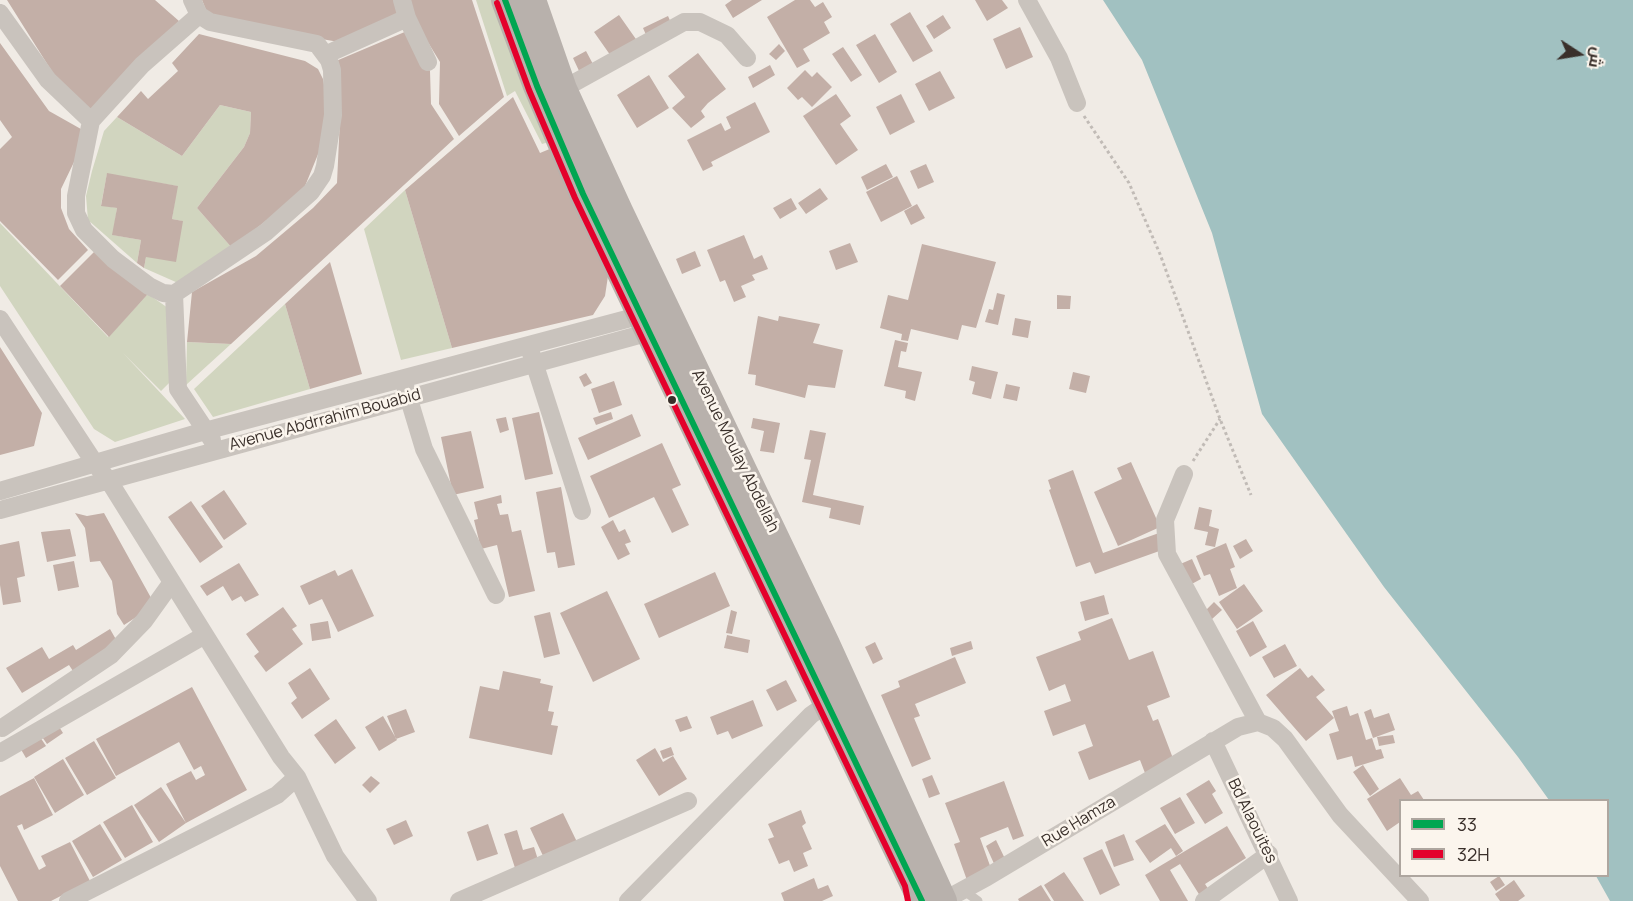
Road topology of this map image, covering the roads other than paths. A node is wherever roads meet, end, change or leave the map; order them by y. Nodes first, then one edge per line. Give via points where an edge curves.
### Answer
1 (505, 0) edge
2 (532, 0) edge
3 (1027, 0) edge
4 (195, 8) edge
5 (405, 9) edge
6 (0, 13) edge
7 (325, 55) junction
8 (747, 58) dead end
9 (428, 62) dead end
10 (563, 89) junction
11 (1077, 103) road end
12 (91, 121) junction
13 (174, 294) junction
14 (0, 319) edge
15 (646, 323) junction
16 (528, 346) junction
17 (536, 364) junction
18 (402, 379) junction
19 (409, 397) junction
20 (205, 431) junction
21 (219, 449) junction
22 (96, 465) junction
23 (1184, 474) road end
24 (109, 481) junction
25 (0, 491) edge
26 (0, 510) edge
27 (582, 511) dead end
28 (172, 582) junction
29 (496, 595) dead end
30 (205, 635) junction
31 (828, 703) junction
32 (1258, 722) junction
33 (2, 728) dead end
34 (1213, 741) junction
35 (0, 753) edge
36 (297, 777) junction
37 (688, 801) dead end
38 (1269, 854) junction
39 (918, 895) edge
40 (954, 899) edge
41 (68, 901) edge
42 (368, 901) edge
43 (459, 901) edge
44 (628, 901) edge
45 (1204, 901) edge
46 (1289, 901) edge
47 (1420, 901) edge

1 - 15 main road, Avenue Moulay Abdellah via 561,145
2 - 10 main road, Avenue Moulay Abdellah
3 - 11 street via 1059,58
4 - 7 street via 210,22 306,40 317,44
4 - 12 street
5 - 7 street
5 - 9 street
6 - 12 street via 48,80
7 - 13 street via 332,69 334,106 325,166 317,185 266,232
8 - 10 street via 727,35 700,22 684,22
10 - 40 main road, Avenue Moulay Abdellah via 826,644
12 - 13 street via 76,196 78,221 113,259 157,291
13 - 20 street via 178,389
14 - 22 street
15 - 16 street, Avenue Abdrrahim Bouabid
15 - 17 street, Avenue Abdrrahim Bouabid
15 - 31 main road, Avenue Moulay Abdellah
16 - 17 street
16 - 18 street, Avenue Abdrrahim Bouabid
17 - 19 street, Avenue Abdrrahim Bouabid
17 - 27 street
18 - 19 street
18 - 20 street, Avenue Abdrrahim Bouabid
19 - 21 street, Avenue Abdrrahim Bouabid
19 - 29 street via 424,449
20 - 21 street
20 - 22 street, Avenue Abdrrahim Bouabid
21 - 24 street, Avenue Abdrrahim Bouabid
22 - 24 street
22 - 25 street, Avenue Abdrrahim Bouabid
23 - 32 street via 1166,520 1167,554
24 - 26 street, Avenue Abdrrahim Bouabid
24 - 28 street
28 - 30 street
28 - 33 street via 144,621 111,655
30 - 35 street
30 - 36 street via 281,758
31 - 39 main road, Avenue Moulay Abdellah
31 - 44 street via 811,715
32 - 34 street, Rue Hamza via 1238,727
32 - 47 street via 1273,728 1285,740 1340,815
34 - 38 street, Bd Alaouites
34 - 40 street, Rue Hamza
36 - 41 street via 277,795
36 - 42 street via 334,855
37 - 43 street
38 - 45 street
38 - 46 street, Bd Alaouites

